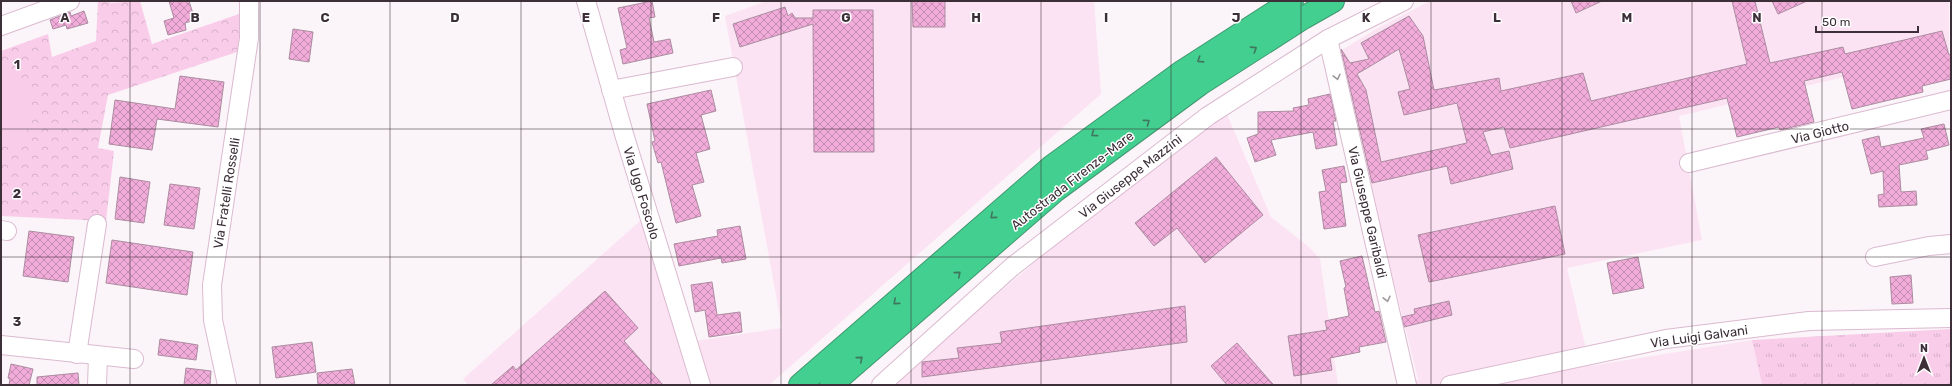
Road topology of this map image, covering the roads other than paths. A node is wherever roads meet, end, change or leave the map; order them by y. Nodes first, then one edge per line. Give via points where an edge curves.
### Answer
1 (70, 1) edge
2 (249, 1) edge
3 (586, 1) edge
4 (1292, 1) edge
5 (1333, 1) edge
6 (1404, 1) edge
7 (1, 26) edge
8 (1328, 38) junction
9 (732, 67) dead end
10 (611, 90) junction
11 (1951, 100) edge
12 (1689, 164) dead end
13 (97, 224) dead end
14 (1951, 244) edge
15 (1875, 257) dead end
16 (1951, 318) edge
17 (1, 345) edge
18 (77, 354) junction
19 (98, 356) junction
20 (134, 359) dead end
21 (97, 385) edge
22 (227, 385) edge
23 (701, 385) edge
24 (800, 385) edge
25 (831, 385) edge
26 (881, 385) edge
27 (1407, 385) edge
28 (1450, 385) edge

1 - 7 street
2 - 22 street, Via Fratelli Rosselli via 249,38 212,285 213,320
3 - 10 street, Via Ugo Foscolo
4 -> 24 highway, Autostrada Firenze-Mare via 1183,71 1051,167
25 -> 5 highway, Autostrada Firenze-Mare via 1056,190 1200,84
6 - 8 street, Via Giuseppe Mazzini
8 - 26 street, Via Giuseppe Mazzini via 1208,116 1020,262
8 -> 27 street, Via Giuseppe Garibaldi
9 - 10 street
10 - 23 street, Via Ugo Foscolo
11 - 12 street, Via Giotto
13 - 18 street
14 - 15 street
16 - 28 street, Via Luigi Galvani via 1809,321 1666,340
17 - 18 street
18 - 19 street
19 - 20 street
19 - 21 street

